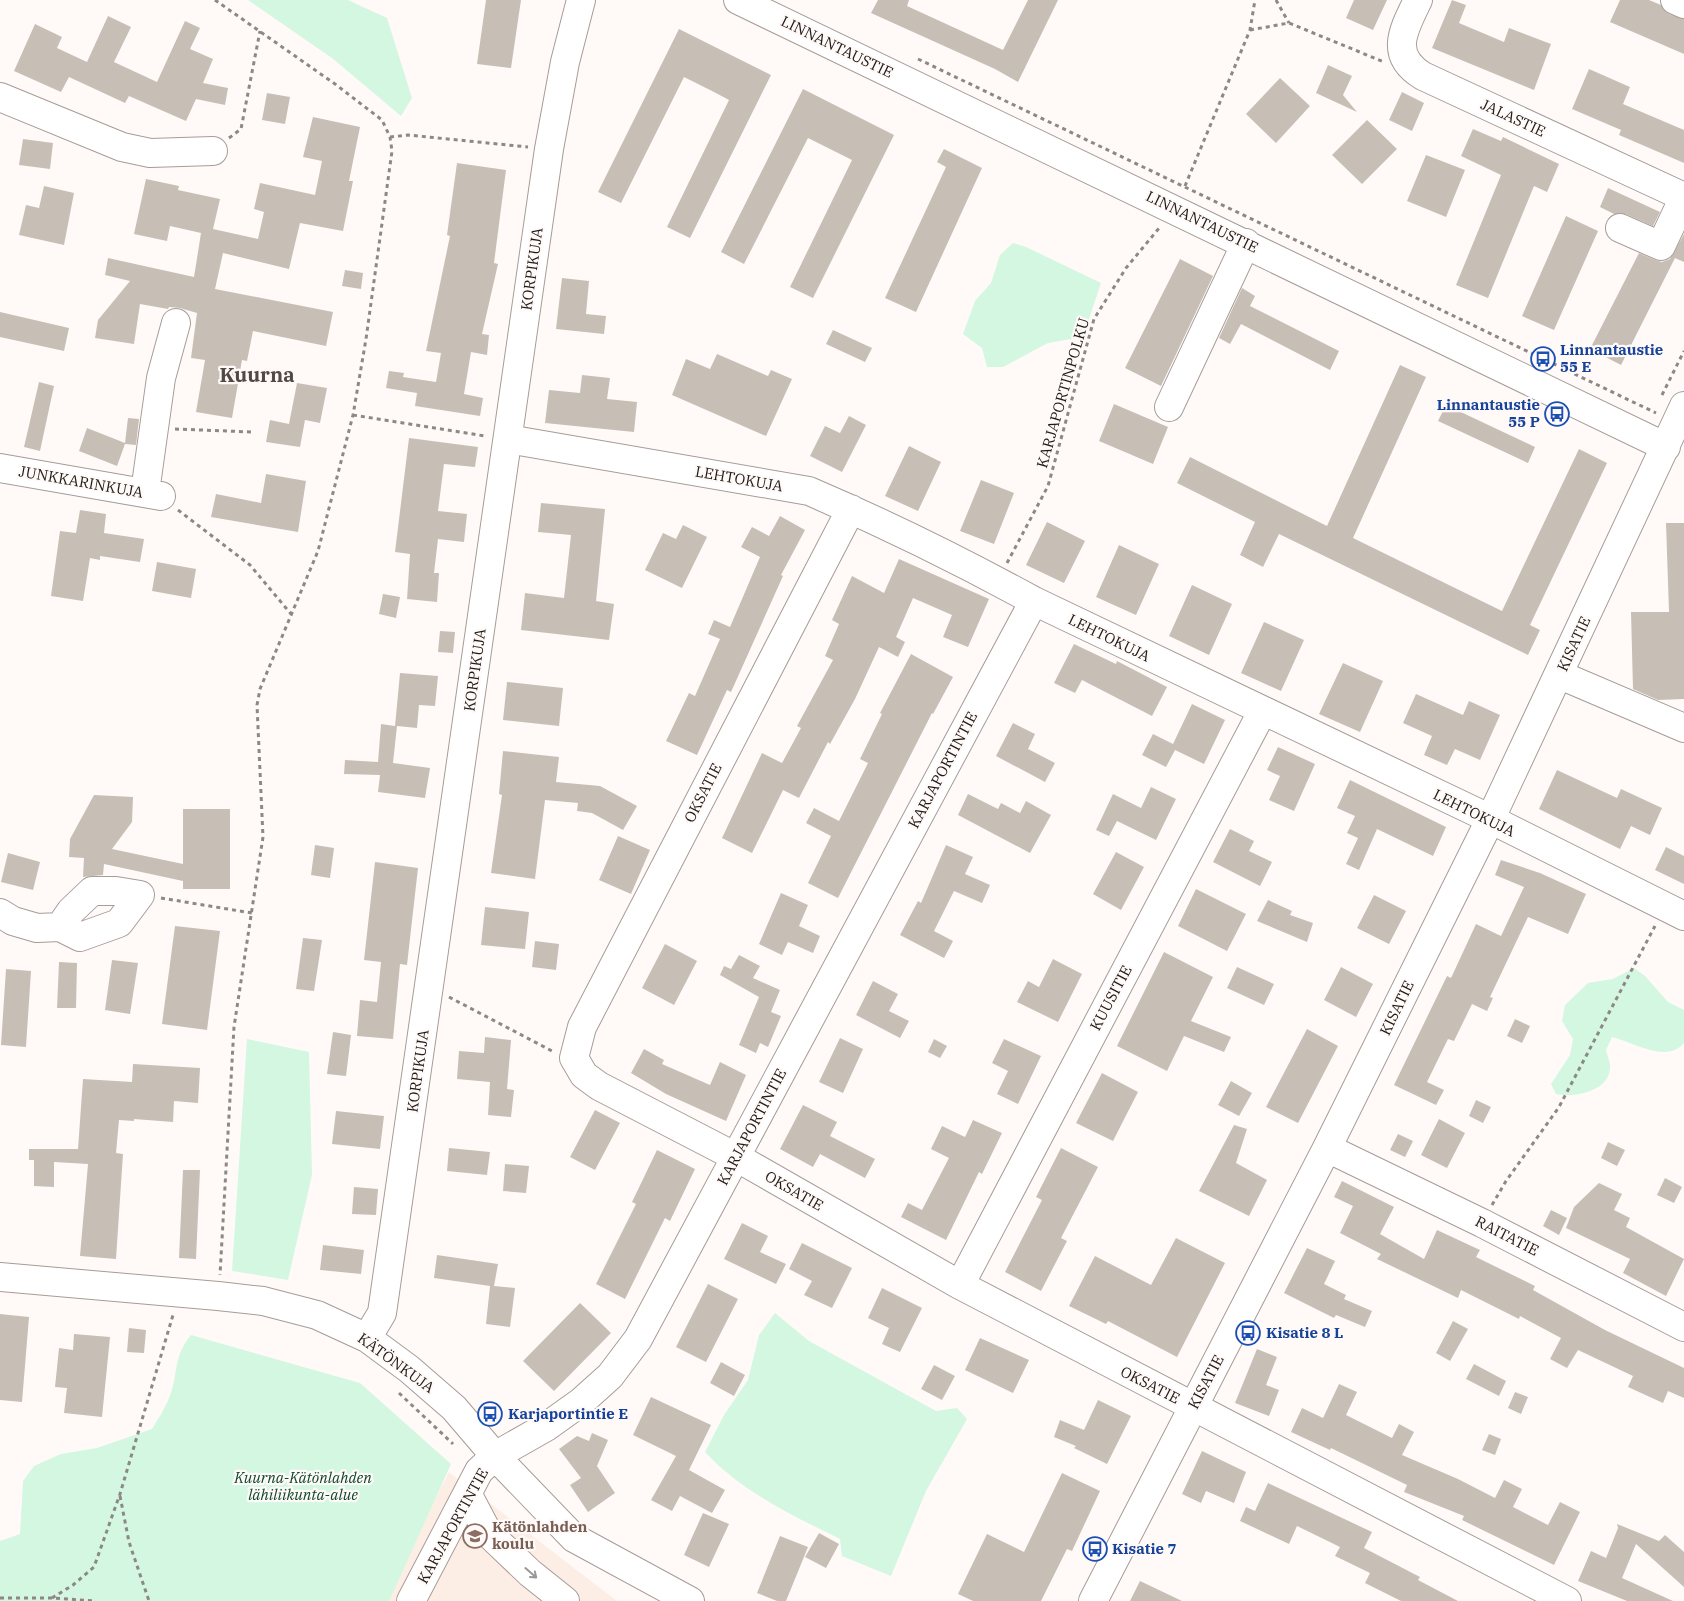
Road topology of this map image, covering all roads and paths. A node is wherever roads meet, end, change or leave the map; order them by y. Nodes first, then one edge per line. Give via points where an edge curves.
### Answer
1 (215, 0) edge
2 (581, 0) edge
3 (738, 0) edge
4 (1255, 0) edge
5 (1276, 0) edge
6 (1418, 0) edge
7 (1675, 0) edge
8 (1684, 4) edge
9 (1289, 23) junction
10 (1250, 30) junction
11 (260, 31) junction
12 (909, 55) dead end
13 (1410, 68) junction
14 (0, 97) edge
15 (390, 137) junction
16 (549, 149) junction
17 (213, 150) joint
18 (1684, 197) edge
19 (1180, 198) junction
20 (1620, 228) dead end
21 (1246, 243) junction
22 (176, 323) dead end
23 (1684, 406) edge
24 (1169, 407) dead end
25 (1654, 412) dead end
26 (353, 415) junction
27 (155, 427) junction
28 (252, 432) dead end
29 (508, 439) junction
30 (1666, 447) junction
31 (0, 468) edge
32 (153, 494) junction
33 (851, 509) junction
34 (998, 581) junction
35 (1034, 602) junction
36 (291, 614) junction
37 (1560, 675) junction
38 (1262, 712) junction
39 (1684, 728) edge
40 (1490, 820) junction
41 (140, 895) junction
42 (1674, 911) edge
43 (0, 913) edge
44 (252, 913) junction
45 (60, 927) junction
46 (442, 992) dead end
47 (574, 1058) junction
48 (1328, 1148) junction
49 (736, 1157) junction
50 (1482, 1223) junction
51 (0, 1277) edge
52 (960, 1285) junction
53 (218, 1296) junction
54 (174, 1312) dead end
55 (1684, 1327) edge
56 (367, 1338) junction
57 (397, 1391) dead end
58 (1193, 1407) junction
59 (455, 1446) dead end
60 (495, 1456) junction
61 (120, 1494) junction
62 (468, 1495) junction
63 (0, 1598) edge
64 (52, 1598) junction
65 (96, 1601) edge
66 (149, 1601) edge
67 (411, 1601) edge
68 (565, 1601) edge
69 (690, 1601) edge
70 (1093, 1601) edge
71 (1568, 1601) edge

1 - 11 path
2 - 16 street, KORPIKUJA via 565,62
3 - 19 street, LINNANTAUSTIE
4 - 10 path, KARJAPORTINPOLKU
5 - 9 path
6 - 13 street via 1402,34 1403,53
7 - 8 street
9 - 10 path
9 - 13 path via 1372,59
10 - 19 path, KARJAPORTINPOLKU
11 - 15 path via 382,120
11 - 17 path via 241,129
12 - 19 path
13 - 18 street, JALASTIE
14 - 17 street via 122,147 150,153
15 - 16 path via 408,135
15 - 26 path via 390,168
16 - 29 street, KORPIKUJA
18 - 20 street via 1661,246
19 - 21 street, LINNANTAUSTIE
19 - 25 path
19 - 34 path, KARJAPORTINPOLKU via 1126,268 1094,319 1048,486
21 - 24 street
21 - 30 street, LINNANTAUSTIE
22 - 27 street via 161,378
23 - 30 street, KISATIE
26 - 29 path
26 - 36 path via 318,551
27 - 28 path
27 - 32 street
29 - 33 street, LEHTOKUJA via 809,491
29 - 56 street, KORPIKUJA via 382,1313
30 - 37 street, KISATIE
31 - 32 street, JUNKKARINKUJA
32 - 36 path via 250,565
33 - 34 street, LEHTOKUJA
33 - 47 street, OKSATIE via 582,1027
34 - 35 street, LEHTOKUJA
35 - 38 street, LEHTOKUJA
35 - 49 street, KARJAPORTINTIE
36 - 44 path via 257,704 263,837
37 - 39 street
37 - 40 street, KISATIE
38 - 40 street, LEHTOKUJA
38 - 52 street, KUUSITIE
40 - 42 street, LEHTOKUJA
40 - 48 street, KISATIE
41 - 44 path
41 - 45 street via 92,891
41 - 45 street via 119,923 80,937
42 - 50 path via 1559,1107 1506,1181
43 - 45 street via 36,928
44 - 53 path via 234,1027
46 - 47 path via 551,1050
47 - 49 street, OKSATIE via 584,1075 598,1086
48 - 50 street, RAITATIE
48 - 58 street, KISATIE
49 - 52 street, OKSATIE
49 - 60 street, KARJAPORTINTIE via 638,1339 610,1376 546,1427
50 - 55 street, RAITATIE
51 - 53 street, KÄTÖNKUJA
52 - 58 street, OKSATIE
53 - 56 street, KÄTÖNKUJA via 262,1301 317,1315
54 - 61 path
56 - 60 street, KÄTÖNKUJA via 454,1408
57 - 59 path
58 - 70 street, KISATIE
58 - 71 street, OKSATIE
60 - 62 street, KARJAPORTINTIE via 479,1471
60 - 69 street, KÄTÖNKUJA via 574,1538
61 - 64 path via 94,1567
61 - 66 path via 129,1542
62 - 67 street, KARJAPORTINTIE
62 -> 68 street via 488,1533
63 - 64 path
64 - 65 path

